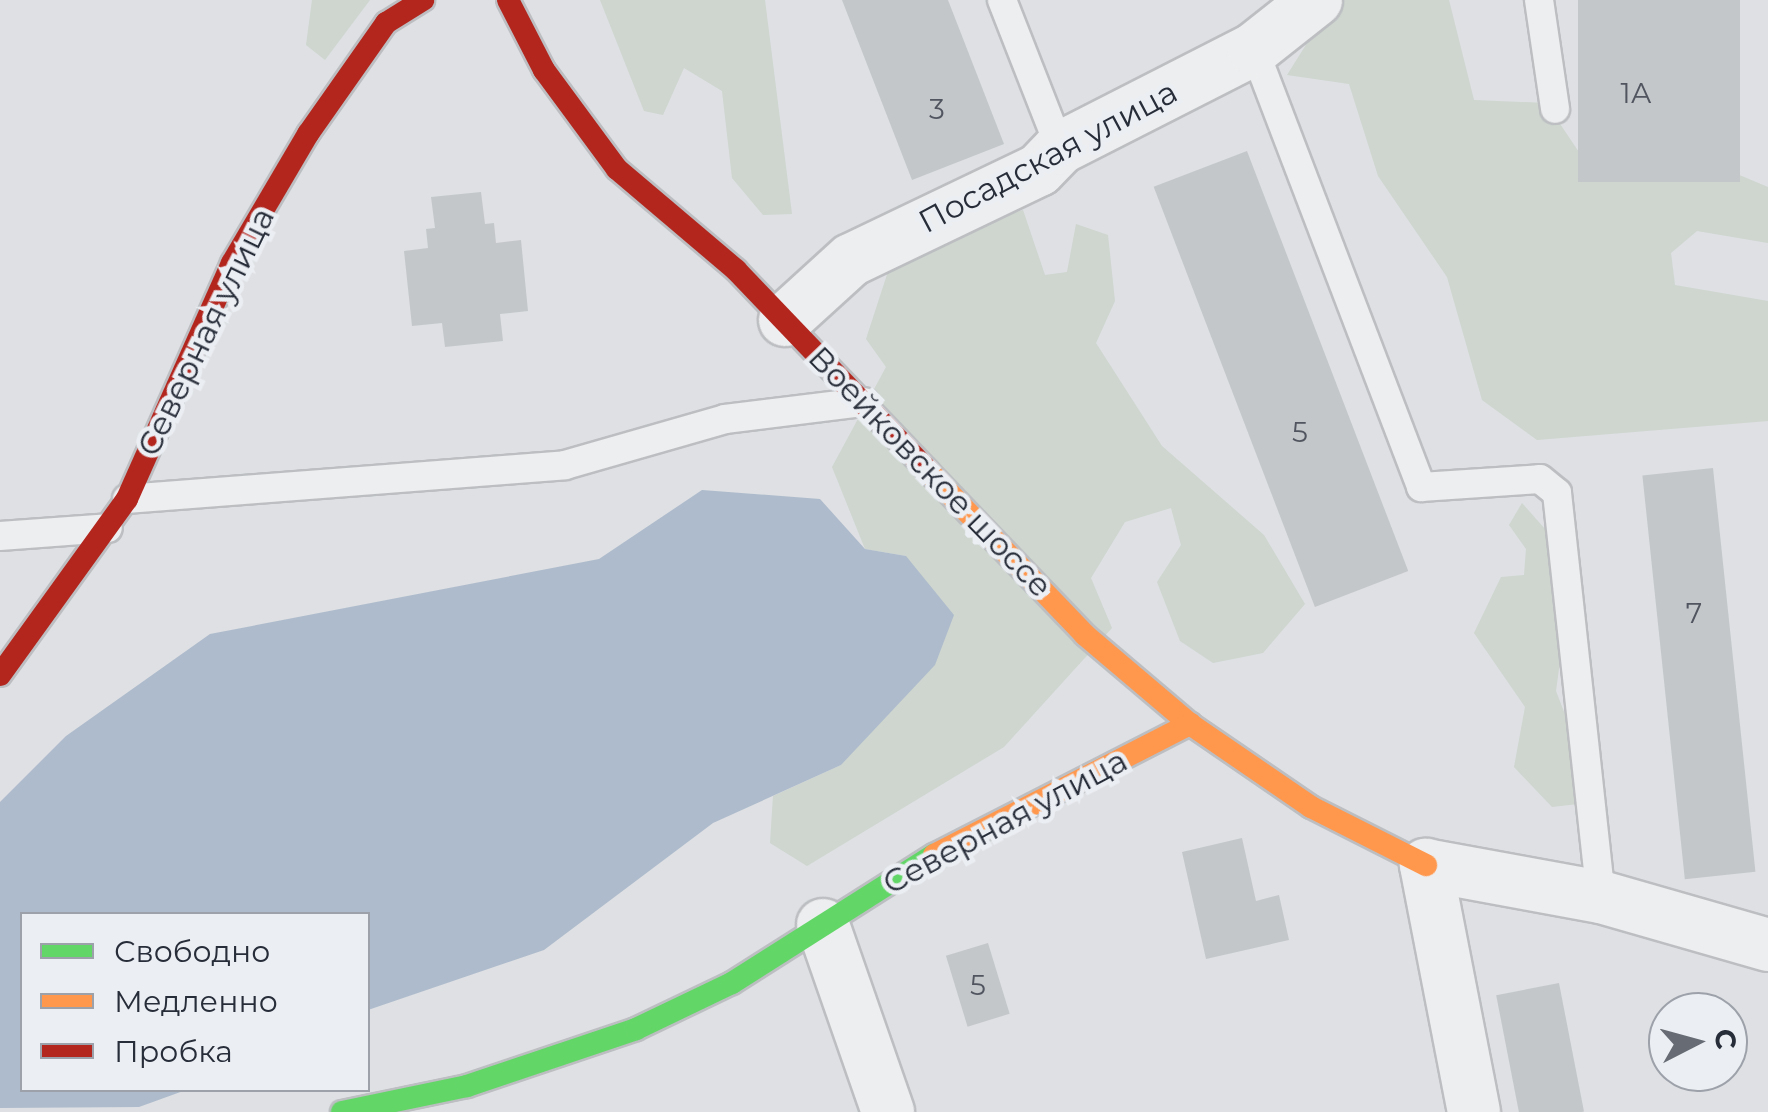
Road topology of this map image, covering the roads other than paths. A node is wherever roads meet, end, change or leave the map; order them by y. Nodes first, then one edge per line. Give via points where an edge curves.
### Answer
1 (423, 0) edge
2 (508, 0) edge
3 (1002, 0) edge
4 (1316, 0) edge
5 (1540, 0) edge
6 (1254, 49) junction
7 (1555, 109) dead end
8 (1060, 148) junction
9 (785, 320) junction
10 (866, 402) junction
11 (126, 499) junction
12 (110, 528) junction
13 (0, 536) edge
14 (0, 674) edge
15 (1190, 724) junction
16 (1426, 865) junction
17 (1602, 896) junction
18 (824, 925) junction
19 (1768, 945) edge
20 (342, 1112) edge
21 (888, 1112) edge
22 (1474, 1112) edge

1 - 11 street, Северная улица via 386,23 308,134 232,264
2 - 9 street, Воейковское шоссе via 544,70 618,169
3 - 8 lane
4 - 6 street, Посадская улица
5 - 7 lane
6 - 8 street, Посадская улица
6 - 17 lane via 1421,487 1540,479 1556,493
8 - 9 street, Посадская улица via 1039,170 851,260
9 - 10 street, Воейковское шоссе
10 - 11 lane via 725,418 565,465
10 - 15 street, Воейковское шоссе via 1085,635
11 - 12 street, Северная улица
12 - 13 lane
12 - 14 street, Северная улица
15 - 16 street, Воейковское шоссе via 1311,808
15 - 18 street, Северная улица via 948,846
16 - 17 street
16 - 22 street
17 - 19 street
18 - 20 street, Северная улица via 732,983 636,1029 467,1086
18 - 21 street

